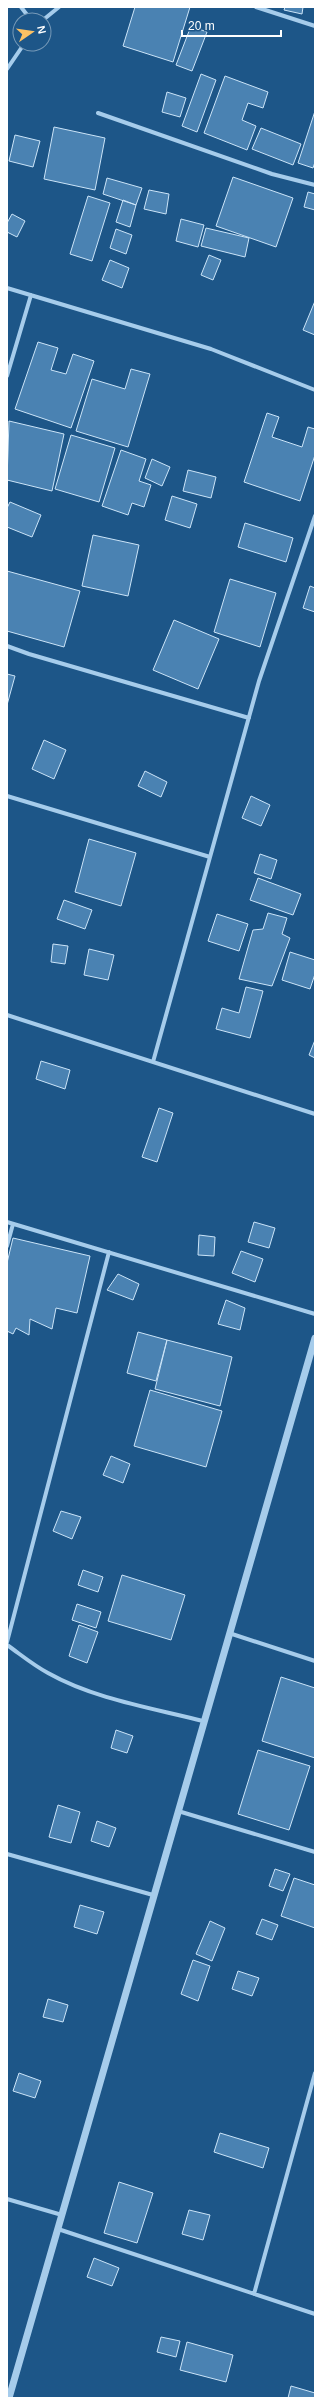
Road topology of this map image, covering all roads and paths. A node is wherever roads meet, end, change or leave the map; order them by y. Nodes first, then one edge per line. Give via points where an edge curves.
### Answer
1 (256, 7) edge
2 (276, 7) edge
3 (274, 13) junction
4 (315, 26) edge
5 (19, 52) edge
6 (7, 69) edge
7 (98, 113) dead end
8 (315, 185) edge
9 (7, 288) edge
10 (31, 295) junction
11 (7, 376) edge
12 (315, 390) edge
13 (315, 516) edge
14 (7, 646) edge
15 (249, 718) junction
16 (7, 796) edge
17 (210, 857) junction
18 (7, 1015) edge
19 (153, 1062) junction
20 (315, 1114) edge
21 (7, 1222) edge
22 (13, 1224) junction
23 (7, 1246) edge
24 (109, 1252) junction
25 (315, 1314) edge
26 (315, 1338) edge
27 (228, 1633) junction
28 (7, 1643) edge
29 (315, 1661) edge
30 (203, 1722) junction
31 (178, 1811) junction
32 (315, 1852) edge
33 (7, 1854) edge
34 (153, 1895) junction
35 (315, 2073) edge
36 (7, 2199) edge
37 (62, 2215) junction
38 (58, 2229) junction
39 (254, 2294) junction
40 (315, 2314) edge
41 (9, 2398) edge

1 - 3 street
2 - 3 street
3 - 4 street
5 - 6 street
7 - 8 street via 272,174
9 - 10 street
10 - 11 street
10 - 12 street via 211,349
13 - 15 street
14 - 15 street
15 - 17 street
16 - 17 street
17 - 19 street
18 - 19 street
19 - 20 street
21 - 22 street
22 - 23 street
22 - 24 street
24 - 25 street
24 - 28 street
26 - 27 street
27 - 29 street
27 - 30 street
28 - 30 street via 48,1673 71,1684
30 - 31 street
31 - 32 street
31 - 34 street
33 - 34 street
34 - 37 street
35 - 39 street
36 - 37 street
37 - 38 street
38 - 39 street
38 - 41 street
39 - 40 street

